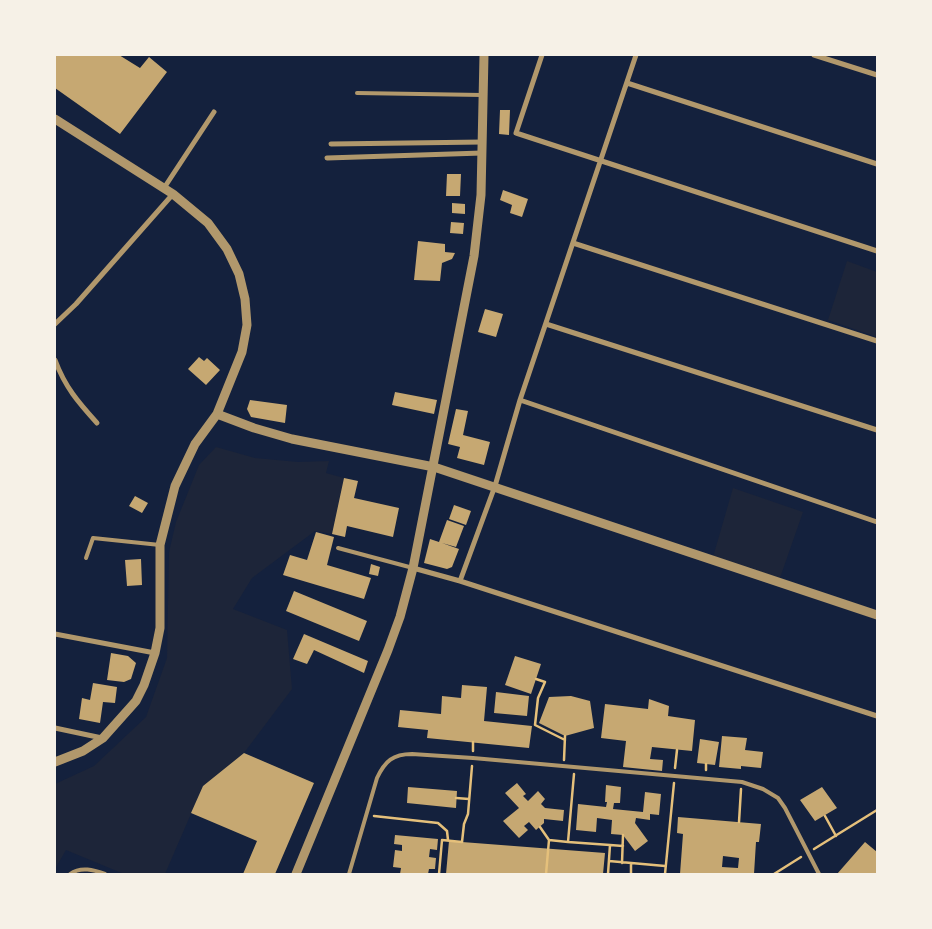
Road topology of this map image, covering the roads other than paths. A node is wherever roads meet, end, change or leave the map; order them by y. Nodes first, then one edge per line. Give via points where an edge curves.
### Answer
1 (484, 55) edge
2 (542, 55) edge
3 (636, 55) edge
4 (814, 55) edge
5 (877, 75) edge
6 (627, 83) junction
7 (356, 93) dead end
8 (484, 95) junction
9 (214, 112) dead end
10 (55, 119) edge
11 (478, 142) junction
12 (331, 144) dead end
13 (478, 153) junction
14 (328, 158) dead end
15 (601, 162) junction
16 (877, 164) edge
17 (164, 188) junction
18 (173, 194) junction
19 (573, 243) junction
20 (877, 251) edge
21 (55, 324) edge
22 (546, 324) junction
23 (877, 341) edge
24 (55, 360) edge
25 (520, 400) junction
26 (217, 414) junction
27 (97, 424) dead end
28 (877, 430) edge
29 (434, 466) junction
30 (495, 486) junction
31 (877, 522) edge
32 (160, 545) junction
33 (338, 548) dead end
34 (86, 558) dead end
35 (413, 568) junction
36 (460, 580) junction
37 (877, 615) edge
38 (55, 634) edge
39 (156, 652) junction
40 (877, 716) edge
41 (55, 728) edge
42 (103, 738) junction
43 (55, 762) edge
44 (70, 874) edge
45 (105, 874) edge
46 (296, 874) edge
47 (349, 874) edge
48 (819, 874) edge

1 - 8 street
2 - 15 street via 516,133
3 - 6 street
4 - 5 street
6 - 15 street
6 - 16 street
7 - 8 lane
8 - 11 street
9 - 17 street
10 - 17 street
11 - 12 street
11 - 13 street
13 - 14 street
13 - 29 street via 481,195 474,256
15 - 19 street
15 - 20 street
17 - 18 street
18 - 21 street
18 - 26 street via 216,231 234,261 245,299 245,338
19 - 22 street
19 - 23 street
22 - 25 street
22 - 28 street
24 - 27 street via 63,380
25 - 30 street
25 - 31 street
26 - 29 street via 292,439
26 - 32 street via 195,444 175,486
29 - 30 street
29 - 35 street
30 - 36 street
30 - 37 street
32 - 34 lane via 94,538
32 - 39 street via 160,628
33 - 35 lane
35 - 36 street
35 - 46 street via 388,650
36 - 40 street
38 - 39 street
39 - 42 street via 136,701
41 - 42 street
42 - 43 street via 84,752
44 - 45 lane via 75,870
47 - 48 lane via 377,778 391,758 404,754 742,782 778,798

